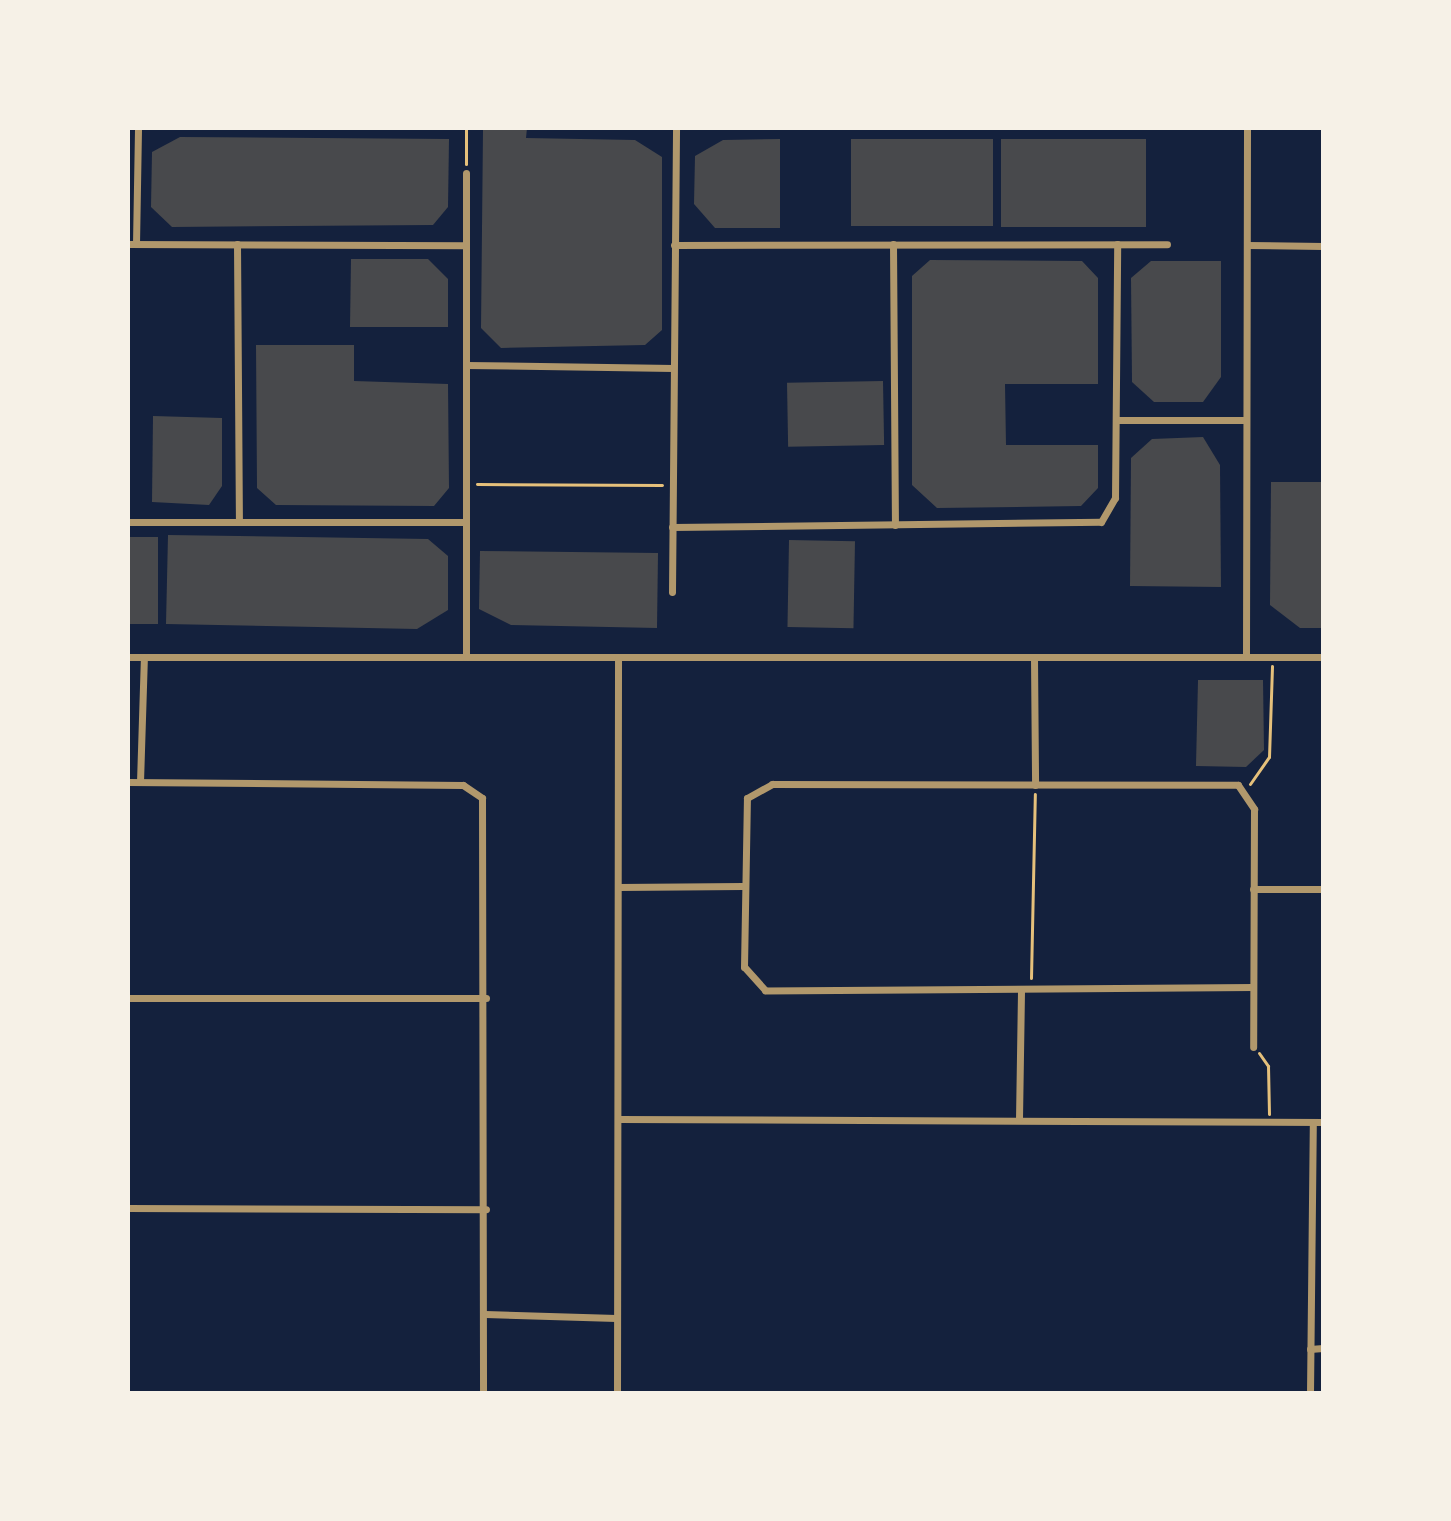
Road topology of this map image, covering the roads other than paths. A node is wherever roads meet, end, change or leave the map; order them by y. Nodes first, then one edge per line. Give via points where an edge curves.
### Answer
1 (138, 128) edge
2 (676, 128) edge
3 (1247, 128) edge
4 (466, 173) road end
5 (132, 244) edge
6 (237, 244) junction
7 (893, 244) junction
8 (1117, 244) junction
9 (1167, 244) dead end
10 (466, 245) junction
11 (674, 245) junction
12 (1247, 245) junction
13 (1323, 246) edge
14 (466, 365) junction
15 (673, 368) junction
16 (1116, 420) junction
17 (1246, 420) junction
18 (128, 522) edge
19 (239, 522) junction
20 (466, 522) junction
21 (895, 525) junction
22 (672, 527) junction
23 (672, 592) dead end
24 (128, 657) edge
25 (144, 657) junction
26 (466, 657) junction
27 (618, 657) junction
28 (1246, 657) junction
29 (1323, 657) edge
30 (1034, 659) junction
31 (128, 782) edge
32 (140, 782) junction
33 (1035, 785) junction
34 (743, 886) junction
35 (618, 887) junction
36 (1253, 889) junction
37 (1323, 889) edge
38 (1253, 987) junction
39 (1026, 990) junction
40 (128, 998) edge
41 (486, 998) junction
42 (1253, 1047) road end
43 (618, 1119) junction
44 (1019, 1119) junction
45 (1313, 1122) junction
46 (1323, 1122) edge
47 (128, 1208) edge
48 (486, 1209) junction
49 (485, 1314) junction
50 (616, 1318) junction
51 (1323, 1348) edge
52 (1310, 1349) junction
53 (483, 1393) edge
54 (617, 1393) edge
55 (1310, 1393) edge

1 - 5 street
2 - 11 street
3 - 12 street
4 - 10 street
5 - 6 street
6 - 10 street
6 - 19 street
7 - 8 street
7 - 11 street
7 - 21 street
8 - 9 street
8 - 16 street
10 - 14 street
11 - 15 street
12 - 13 street
12 - 17 street
14 - 15 street
14 - 20 street
15 - 22 street
16 - 17 street
16 - 21 street via 1115,498 1096,525
17 - 28 street
18 - 19 street
19 - 20 street
20 - 26 street
21 - 22 street
22 - 23 street
24 - 25 street
25 - 26 street
25 - 32 street
26 - 27 street
27 - 30 street
27 - 35 street
28 - 29 street
28 - 30 street
30 - 33 street
31 - 32 street
32 - 41 street via 471,787 486,811
33 - 34 street via 761,786 745,810
33 - 36 street via 1228,783 1244,790 1254,809
34 - 35 street
34 - 39 street via 744,967 765,990
35 - 43 street
36 - 37 street
36 - 38 street
38 - 39 street
38 - 42 street
39 - 44 street
40 - 41 street
41 - 48 street
43 - 44 street
43 - 50 street
44 - 45 street
45 - 46 street
45 - 52 street
47 - 48 street
48 - 49 street
49 - 50 street
49 - 53 street
50 - 54 street
51 - 52 street
52 - 55 street

